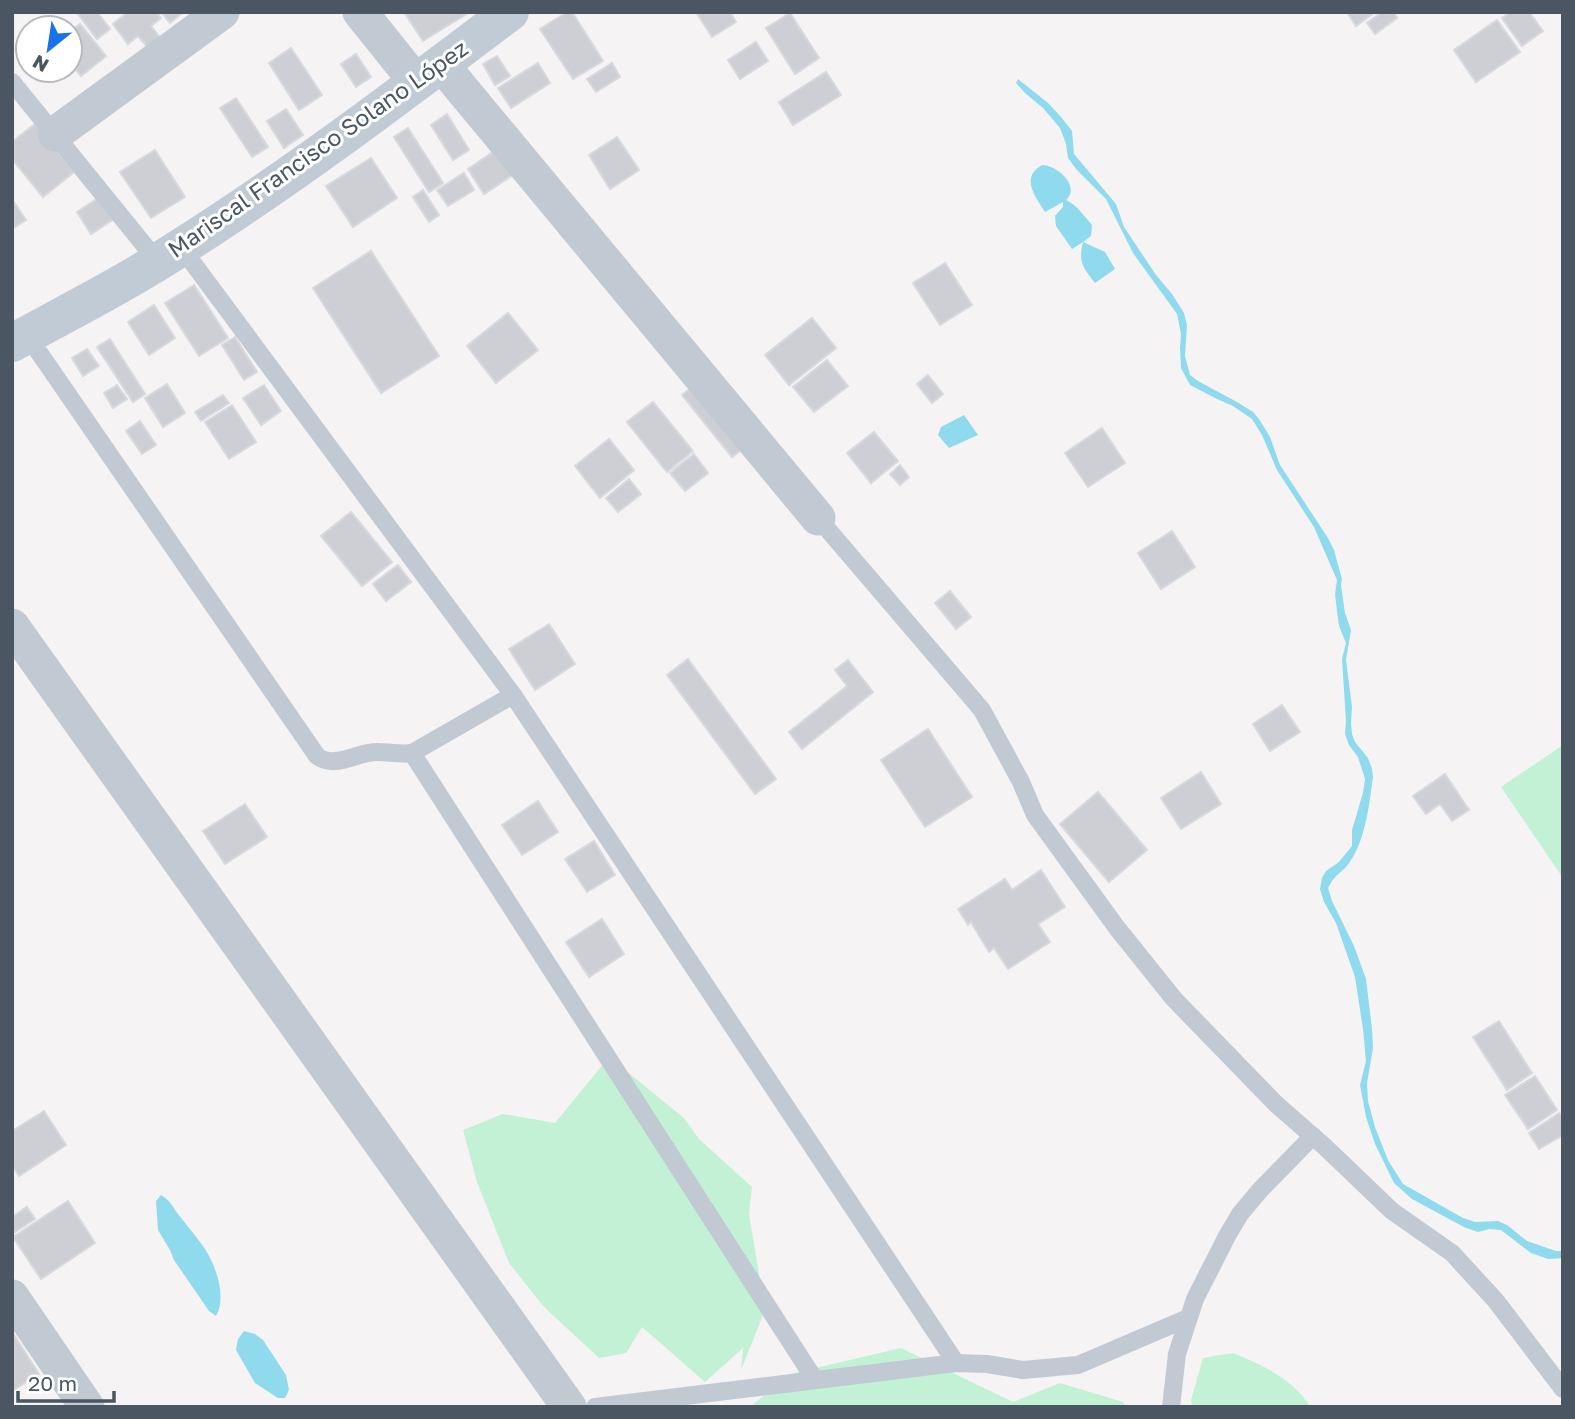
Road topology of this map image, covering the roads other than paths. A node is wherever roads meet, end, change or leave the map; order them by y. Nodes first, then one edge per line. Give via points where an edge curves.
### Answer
1 (222, 12) edge
2 (360, 12) edge
3 (510, 12) edge
4 (429, 74) junction
5 (12, 82) edge
6 (55, 134) junction
7 (170, 254) junction
8 (19, 339) edge
9 (818, 518) joint
10 (12, 626) edge
11 (513, 695) junction
12 (412, 753) junction
13 (1313, 1136) junction
14 (12, 1297) edge
15 (1188, 1318) junction
16 (956, 1363) junction
17 (814, 1380) junction
18 (1563, 1389) edge
19 (87, 1407) edge
20 (569, 1407) edge
21 (595, 1407) edge
22 (1171, 1407) edge

1 - 6 street
2 - 4 street
3 - 4 main road, Mariscal Francisco Solano López
4 - 7 main road, Mariscal Francisco Solano López
4 - 9 street
5 - 6 lane
6 - 7 lane
7 - 8 main road, Mariscal Francisco Solano López
7 - 11 lane
8 - 12 lane via 317,756 334,762 374,751
9 - 13 lane via 982,710 1035,815 1117,928 1174,999
10 - 20 street
11 - 12 lane
11 - 16 lane
12 - 17 lane
13 - 15 lane via 1240,1214
13 - 18 lane via 1392,1211 1452,1253 1496,1301
14 - 19 street
15 - 16 lane via 1078,1364 1023,1370
15 - 22 lane via 1177,1354
16 - 17 lane
17 - 21 lane

